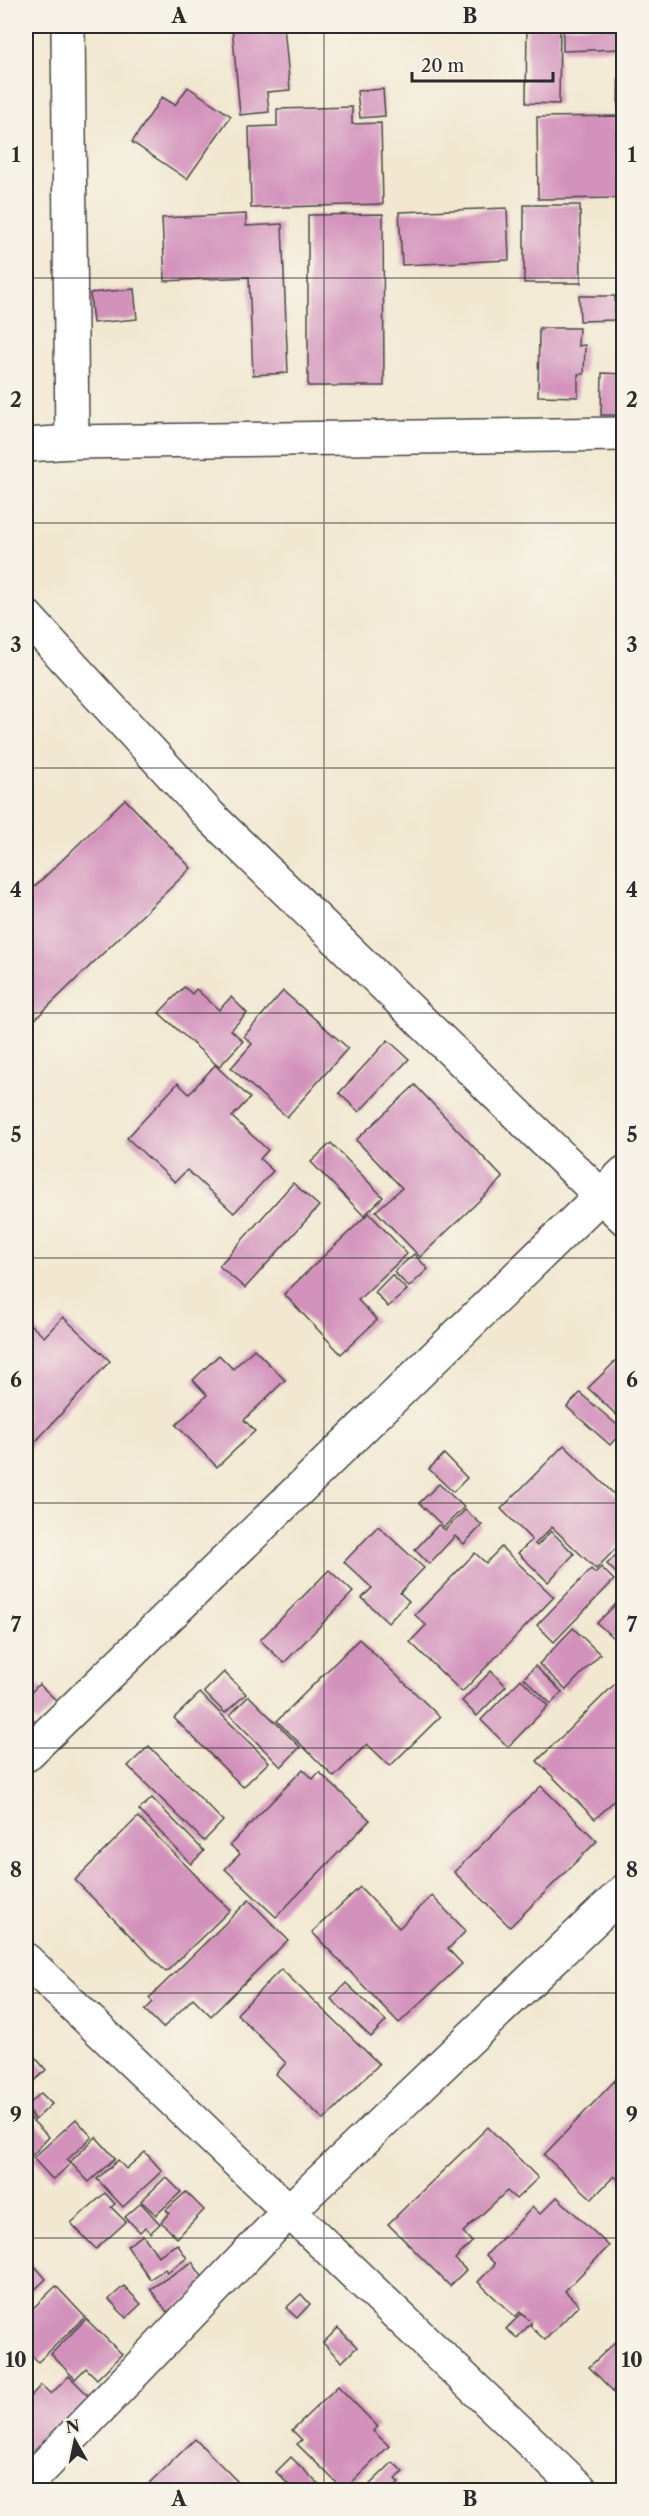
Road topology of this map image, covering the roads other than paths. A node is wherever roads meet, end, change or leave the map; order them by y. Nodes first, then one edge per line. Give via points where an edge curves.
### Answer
1 (68, 26) edge
2 (624, 434) edge
3 (72, 442) junction
4 (26, 445) edge
5 (26, 616) edge
6 (624, 1173) edge
7 (612, 1207) edge
8 (26, 1755) edge
9 (624, 1891) edge
10 (26, 1960) edge
11 (289, 2211) junction
12 (26, 2486) edge
13 (581, 2490) edge

1 - 3 street
2 - 3 street
3 - 4 street
5 - 7 street via 210,816
6 - 7 street
7 - 8 street
9 - 11 street
10 - 11 street
11 - 12 street
11 - 13 street

